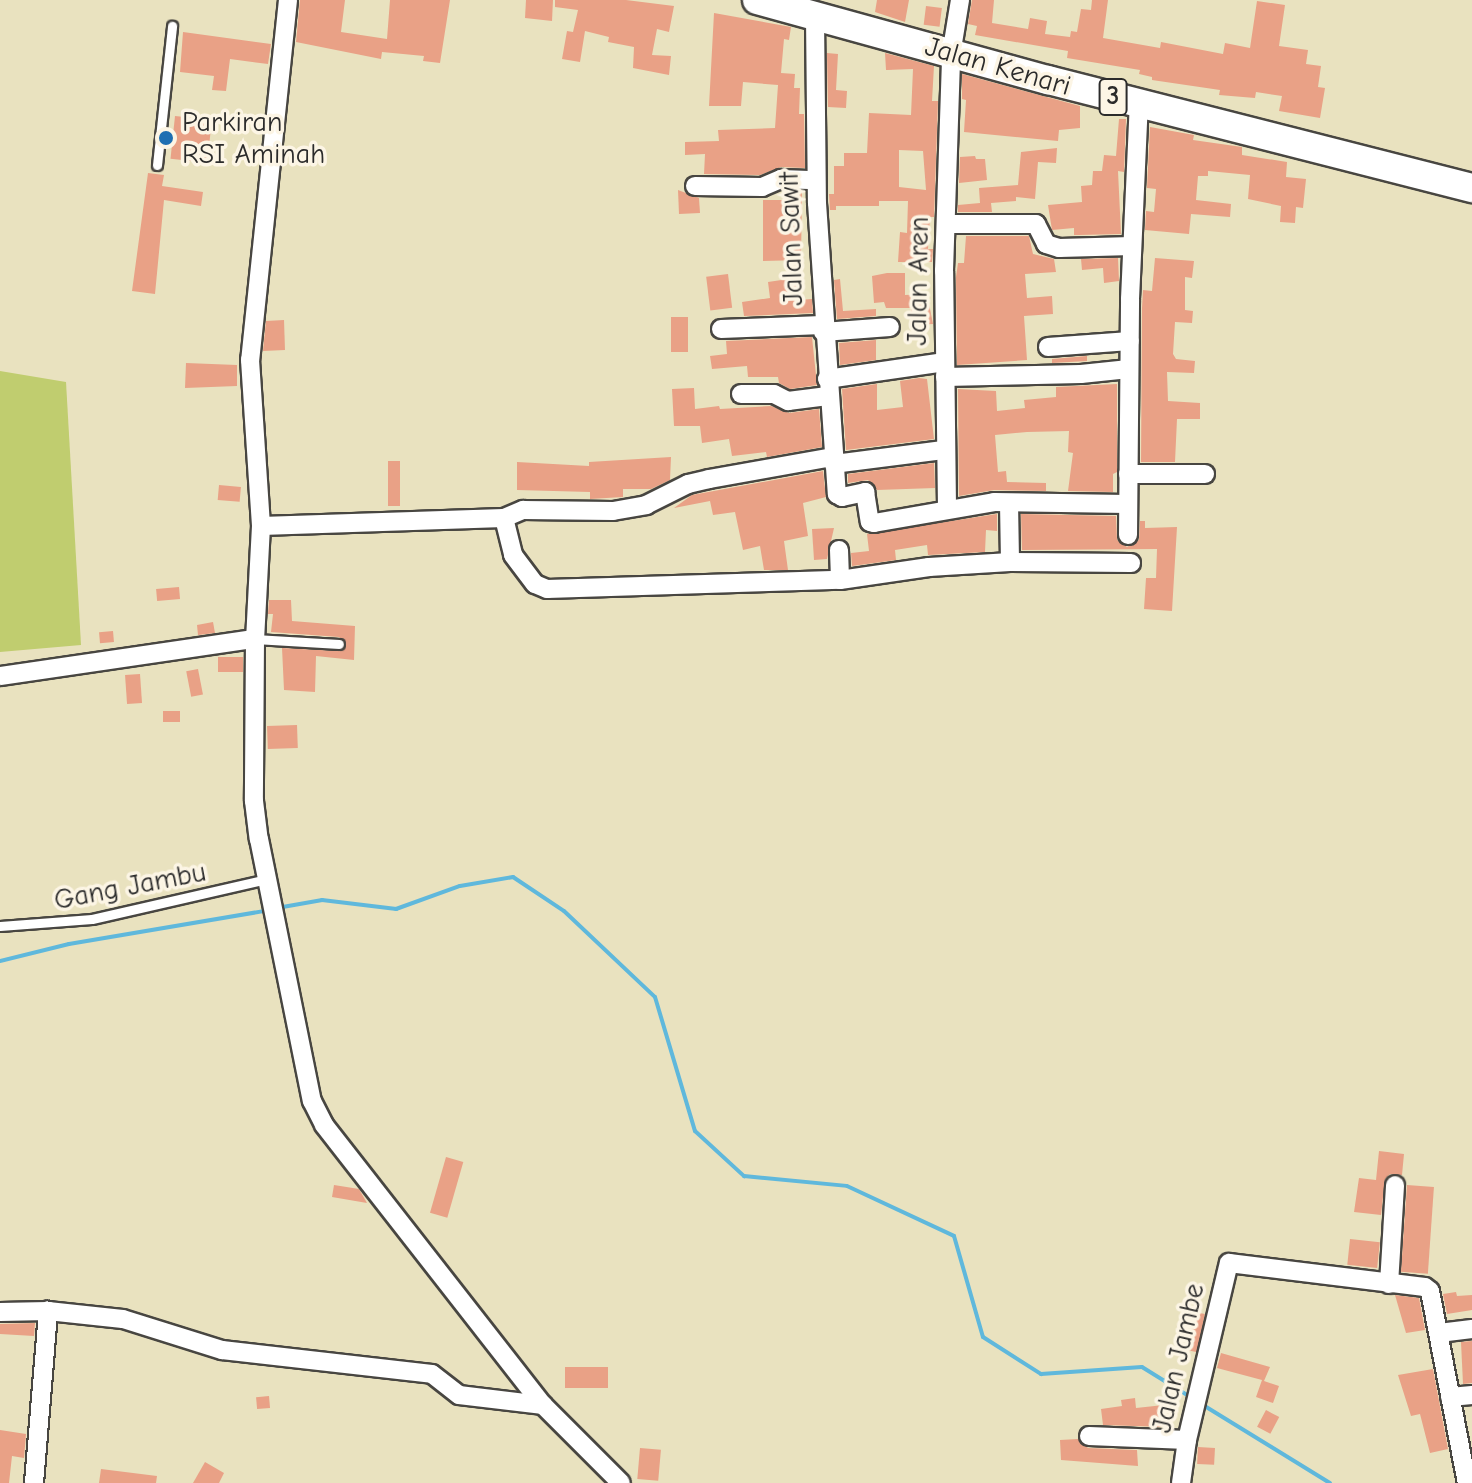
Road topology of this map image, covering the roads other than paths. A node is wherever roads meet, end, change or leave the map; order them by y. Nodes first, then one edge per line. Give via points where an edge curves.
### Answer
1 (288, 0) edge
2 (757, 0) edge
3 (960, 0) edge
4 (815, 17) junction
5 (172, 26) dead end
6 (951, 55) junction
7 (1139, 104) junction
8 (157, 165) dead end
9 (816, 180) junction
10 (695, 186) dead end
11 (1472, 188) edge
12 (946, 224) junction
13 (1132, 246) junction
14 (890, 327) dead end
15 (823, 328) junction
16 (721, 329) dead end
17 (1130, 341) junction
18 (945, 369) junction
19 (1129, 369) junction
20 (1051, 375) junction
21 (828, 388) junction
22 (741, 394) dead end
23 (944, 450) junction
24 (833, 460) junction
25 (1128, 474) junction
26 (1205, 474) dead end
27 (1009, 503) junction
28 (1127, 504) junction
29 (947, 507) junction
30 (511, 516) junction
31 (261, 526) junction
32 (1128, 535) dead end
33 (839, 550) dead end
34 (1010, 562) junction
35 (1131, 563) dead end
36 (840, 580) junction
37 (255, 639) junction
38 (339, 644) dead end
39 (0, 676) edge
40 (268, 884) junction
41 (0, 926) edge
42 (1395, 1185) dead end
43 (1389, 1284) junction
44 (48, 1311) junction
45 (0, 1312) edge
46 (1472, 1329) edge
47 (1439, 1333) junction
48 (1472, 1395) edge
49 (1450, 1397) junction
50 (543, 1405) junction
51 (1089, 1436) dead end
52 (1187, 1440) junction
53 (34, 1483) edge
54 (621, 1483) edge
55 (1181, 1483) edge
56 (1467, 1483) edge

1 - 31 street via 250,360
2 - 4 highway, Jalan Kenari / 3
3 - 6 street, Jalan Aren
4 - 6 highway, Jalan Kenari / 3
4 - 9 street, Jalan Sawit
5 - 8 lane
6 - 7 highway, Jalan Kenari / 3
6 - 12 street, Jalan Aren
7 - 11 highway, Jalan Kenari / 3
7 - 13 street
9 - 10 street via 781,179 762,187
9 - 15 street, Jalan Sawit
12 - 13 street via 1036,224 1046,244 1059,248
12 - 18 street, Jalan Aren
13 - 17 street
14 - 15 street
15 - 16 street
15 - 21 street, Jalan Sawit
17 - 19 street
17 - 20 street via 1048,338
18 - 20 street
18 - 21 street
18 - 23 street, Jalan Aren
19 - 20 street
19 - 25 street
21 - 22 street via 788,401 774,394
21 - 24 street, Jalan Sawit
23 - 24 street
23 - 29 street, Jalan Aren
24 - 29 street, Jalan Sawit via 837,494 865,492 870,522
24 - 30 street via 698,482 625,509
25 - 26 street
25 - 28 street
27 - 28 street
27 - 29 street
27 - 34 street
28 - 32 street
30 - 31 street
30 - 36 street via 513,555 543,588
31 - 37 street
33 - 36 street
34 - 35 street
34 - 36 street
37 - 38 lane
37 - 39 street
37 - 40 street via 254,801
40 - 41 lane, Gang Jambu via 92,919
40 - 50 street via 316,1114
42 - 43 street
43 - 47 street via 1430,1291
43 - 52 street, Jalan Jambe via 1229,1263
44 - 45 street
44 - 50 street via 123,1319 222,1350 432,1374 459,1395
44 - 53 street
46 - 47 street
47 - 49 street
48 - 49 street
49 - 56 street
50 - 54 street
51 - 52 street
52 - 55 street, Jalan Jambe

